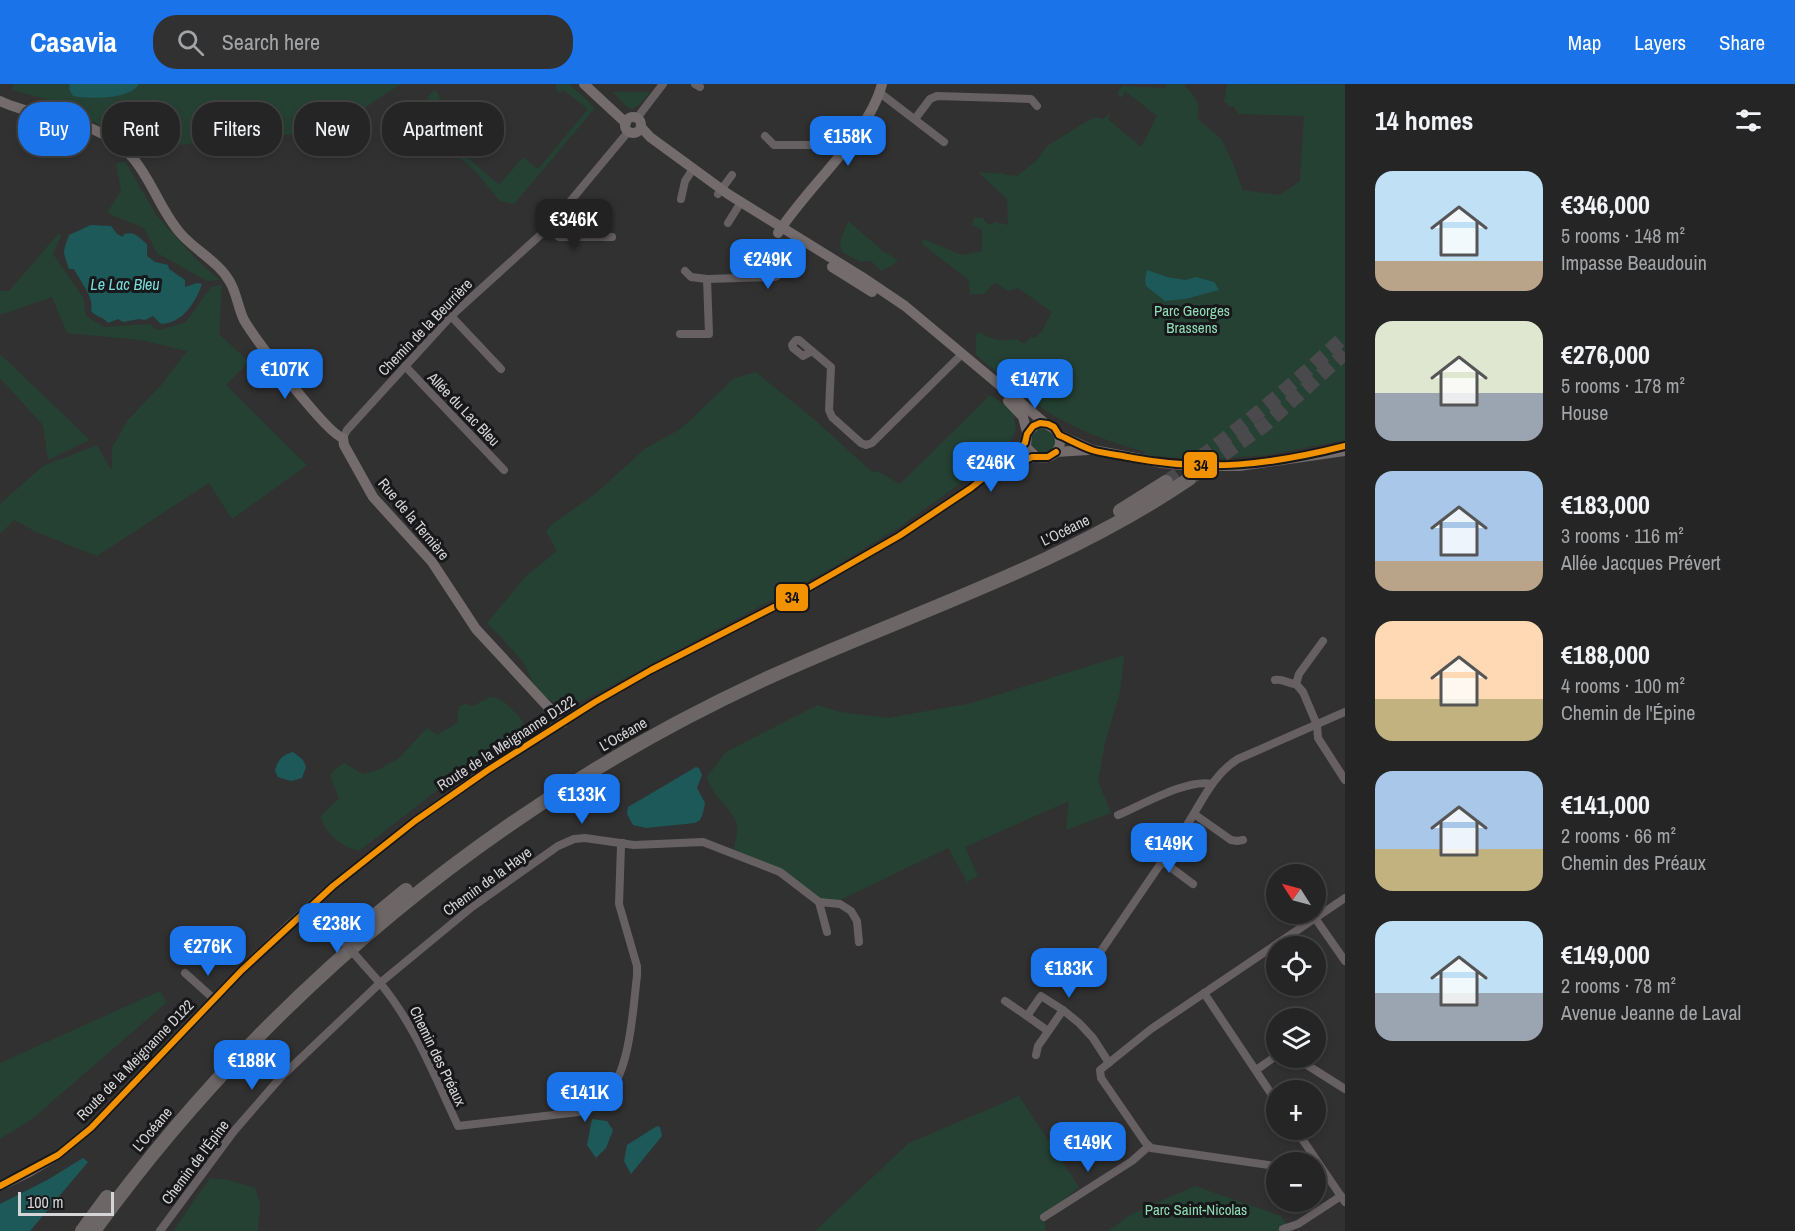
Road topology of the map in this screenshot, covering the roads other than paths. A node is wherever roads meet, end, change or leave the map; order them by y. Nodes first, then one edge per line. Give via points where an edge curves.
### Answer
1 (584, 84) edge
2 (592, 84) edge
3 (663, 84) edge
4 (881, 88) edge
5 (0, 90) edge
6 (0, 100) edge
7 (1037, 106) dead end
8 (915, 120) junction
9 (633, 125) junction
10 (765, 136) dead end
11 (944, 142) dead end
12 (844, 149) junction
13 (691, 171) junction
14 (732, 175) dead end
15 (720, 192) junction
16 (681, 199) dead end
17 (739, 205) junction
18 (728, 223) dead end
19 (548, 228) junction
20 (779, 231) junction
21 (612, 237) dead end
22 (801, 247) junction
23 (685, 271) dead end
24 (707, 279) junction
25 (451, 316) junction
26 (680, 334) dead end
27 (812, 351) dead end
28 (959, 357) junction
29 (405, 366) junction
30 (501, 369) dead end
31 (1046, 424) junction
32 (1059, 435) junction
33 (1026, 437) junction
34 (344, 438) junction
35 (1345, 446) edge
36 (1093, 450) junction
37 (1056, 452) junction
38 (1345, 452) edge
39 (1314, 454) junction
40 (1036, 457) junction
41 (504, 470) dead end
42 (1189, 479) tunnel mouth
43 (1166, 482) tunnel mouth
44 (971, 488) junction
45 (1323, 641) dead end
46 (1275, 680) dead end
47 (1296, 684) junction
48 (1345, 712) edge
49 (563, 723) junction
50 (1317, 725) junction
51 (1345, 780) edge
52 (1212, 784) junction
53 (1194, 814) junction
54 (1118, 815) dead end
55 (1243, 840) dead end
56 (622, 843) junction
57 (1162, 861) junction
58 (1193, 884) dead end
59 (1345, 898) edge
60 (819, 902) junction
61 (311, 905) junction
62 (1326, 911) edge
63 (1306, 924) edge
64 (1319, 924) edge
65 (827, 932) dead end
66 (859, 942) dead end
67 (1345, 961) edge
68 (185, 973) dead end
69 (1086, 973) dead end
70 (380, 983) junction
71 (1204, 993) junction
72 (214, 999) junction
73 (1005, 1001) dead end
74 (1063, 1010) junction
75 (1027, 1016) junction
76 (1048, 1031) junction
77 (1035, 1055) dead end
78 (1109, 1063) junction
79 (1266, 1063) edge
80 (1312, 1068) edge
81 (1256, 1070) junction
82 (1266, 1086) edge
83 (1345, 1089) edge
84 (1149, 1146) junction
85 (1266, 1165) edge
86 (1326, 1179) edge
87 (0, 1186) edge
88 (1343, 1199) edge
89 (1044, 1217) dead end
90 (1283, 1229) dead end
91 (82, 1231) edge
92 (94, 1231) edge
93 (160, 1231) edge

1 - 9 street
2 - 9 street
3 - 9 street, Chemin de la Beurrière
4 - 8 street
4 - 12 street
5 - 6 street
6 - 34 street, Rue de la Ternière via 25,111 94,128 132,158 181,234 226,275 244,321 298,393 333,432
7 - 8 street via 1031,99 936,96
8 - 11 street
9 - 13 street
9 - 19 street, Chemin de la Beurrière
10 - 12 street via 774,145 832,145
12 - 20 street
13 - 15 street
13 - 16 street
14 - 15 street
15 - 17 street
17 - 18 street
17 - 20 street
19 - 21 street via 559,237
19 - 25 street, Chemin de la Beurrière
20 - 22 street
20 - 31 street via 905,306
22 - 24 street via 786,271 775,277
22 - 28 street via 896,307
23 - 24 street via 691,277
24 - 26 street via 709,334
25 - 29 street, Chemin de la Beurrière
25 - 30 street
27 - 28 street via 831,367 832,417 866,445
28 - 33 street via 1017,408 1023,417
29 - 34 street, Chemin de la Beurrière
29 - 41 street, Allée du Lac Bleu
31 - 32 street
31 - 33 street via 1035,425
32 - 36 street
32 - 37 street
33 - 40 street via 1029,451
33 - 44 street
34 - 49 street, Rue de la Ternière via 344,445 373,497 432,562 476,629
35 - 39 street
36 - 37 street
36 - 39 street via 1162,463 1221,467
37 - 40 street
38 - 39 street
40 - 44 street via 1016,463
42 - 92 highway, L’Océane via 1058,553 702,710 607,762 523,815 418,892 299,996 196,1102
43 - 91 highway, L’Océane via 1107,518 1048,547 779,663 688,707 518,807 388,905 295,987 192,1094
44 - 49 street, Route de la Meignanne D122 via 849,567 651,670
45 - 47 street
46 - 47 street
47 - 50 street
48 - 50 street
49 - 61 street, Route de la Meignanne D122 via 415,821
50 - 51 street via 1318,738
50 - 52 street via 1238,759
52 - 53 street
52 - 54 street via 1178,787
53 - 55 street via 1231,840
53 - 57 street
56 - 60 street, Chemin de la Haye via 703,842 780,872
56 - 70 street, Chemin de la Haye via 585,838 558,846 472,907
56 - 70 street, Chemin des Préaux via 618,904 638,976 621,1068 611,1090 592,1108 458,1126 415,1036
57 - 58 street
57 - 69 street
59 - 62 street
60 - 65 street
60 - 66 street, Chemin de la Haye via 840,904 851,911 857,921
61 - 70 street, bridge
61 - 72 street, Route de la Meignanne D122
63 - 71 street
64 - 67 street
68 - 72 street
70 - 93 street, Chemin de l'Épine via 281,1077 234,1131
71 - 78 street
71 - 81 street
72 - 87 street, Route de la Meignanne D122 via 91,1128 58,1155
73 - 75 street
74 - 75 street via 1041,996
74 - 76 street
74 - 78 street via 1093,1038
75 - 76 street
76 - 77 street
78 - 84 street via 1099,1072 1101,1078
79 - 81 street
80 - 83 street
81 - 82 street
84 - 85 street
84 - 89 street
86 - 88 street
88 - 90 street

